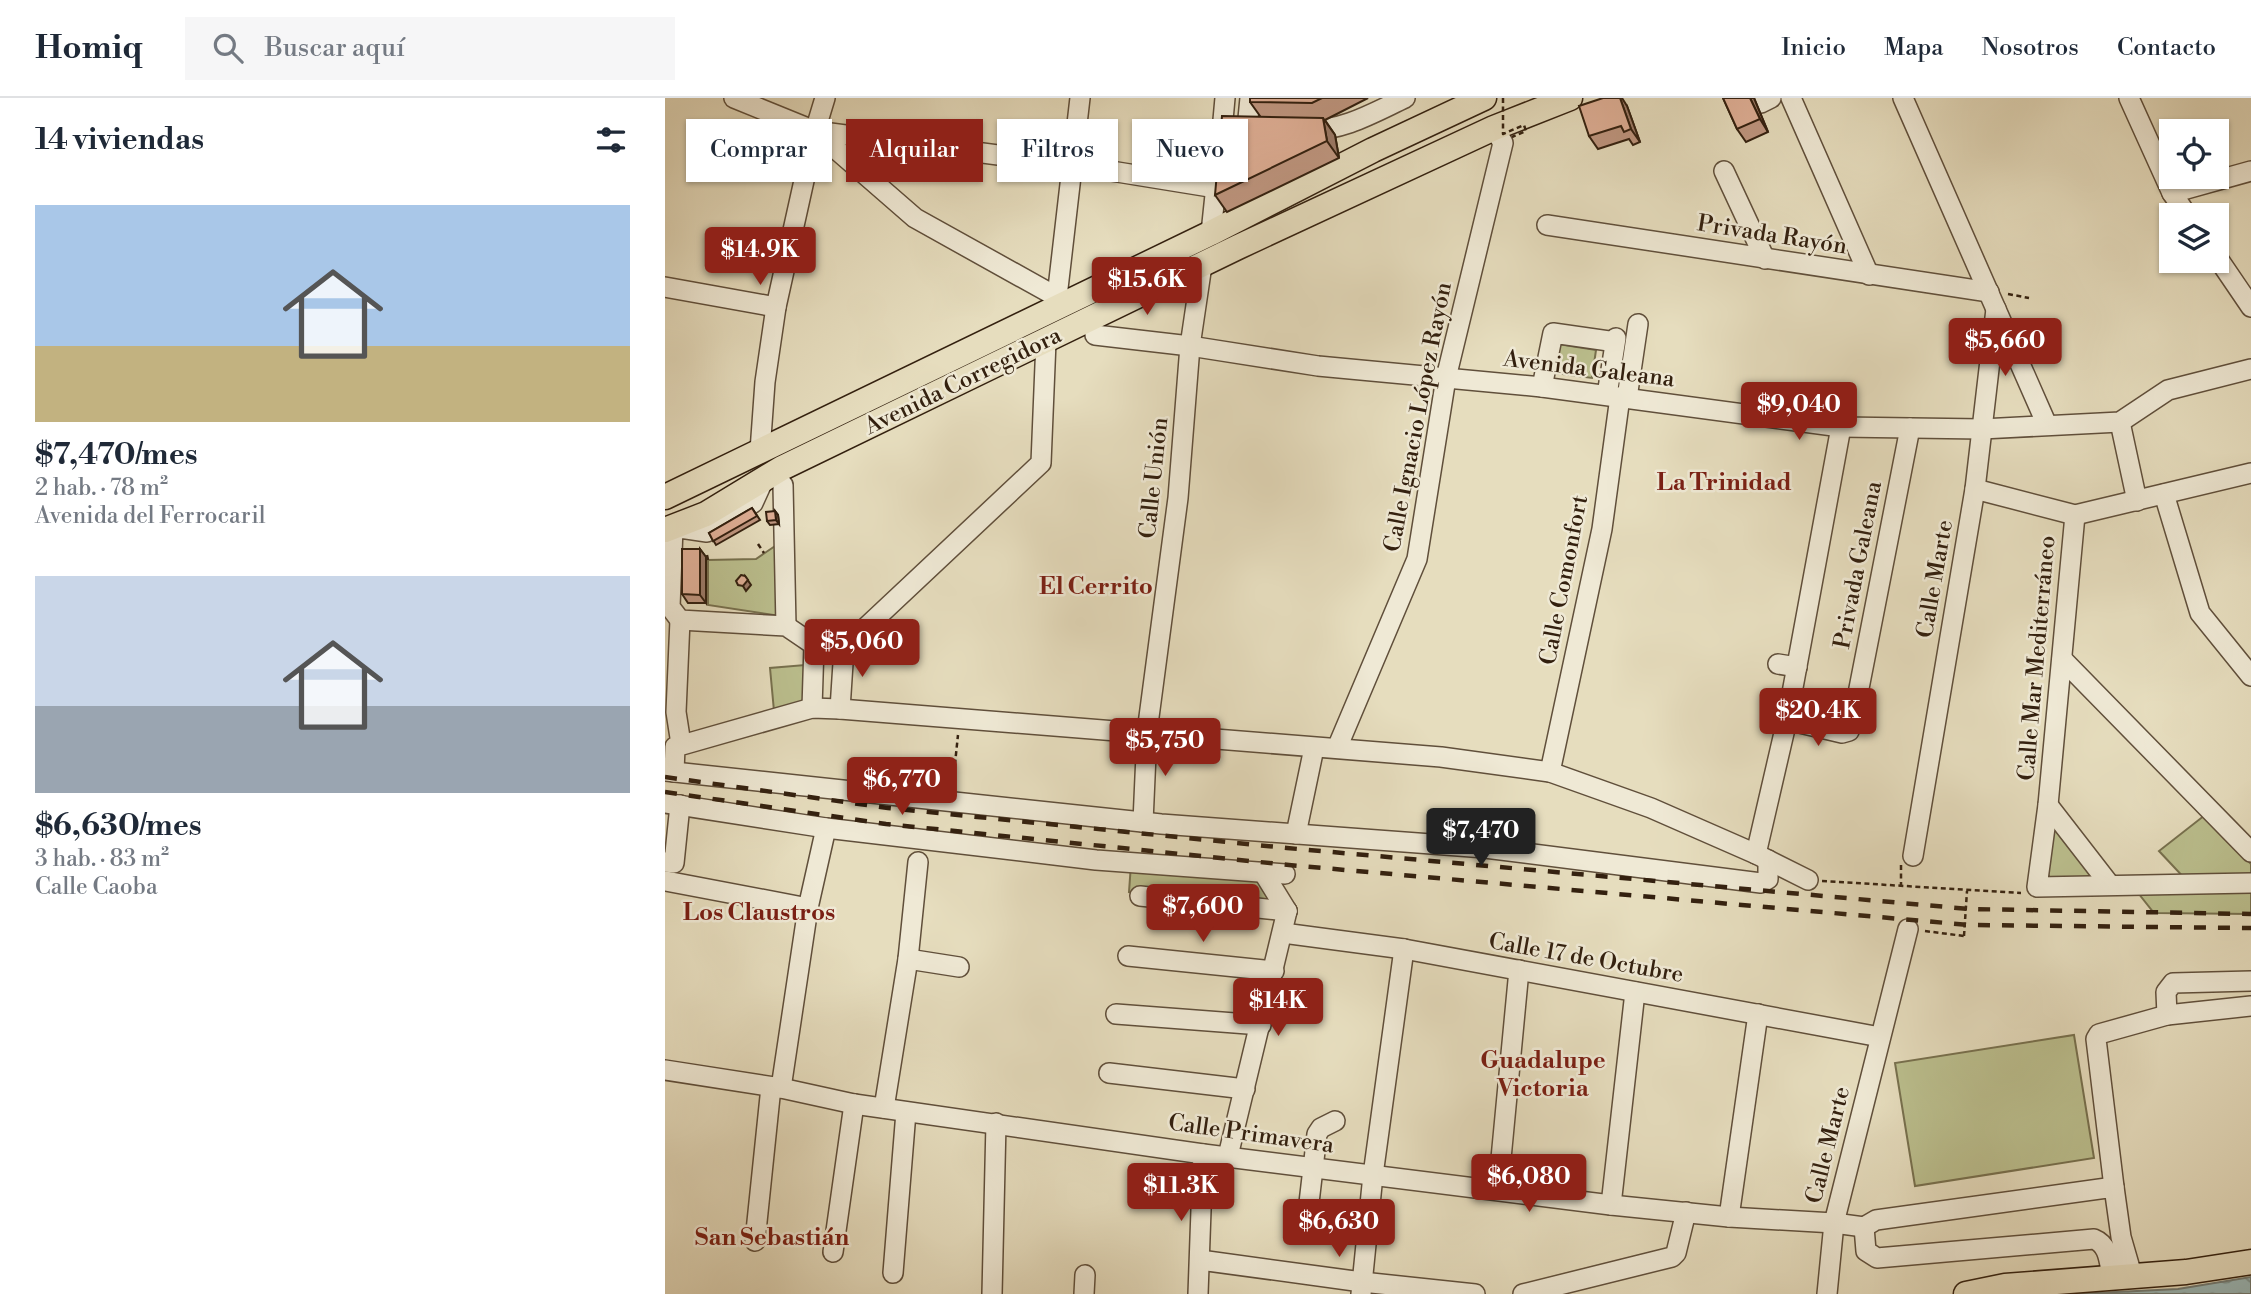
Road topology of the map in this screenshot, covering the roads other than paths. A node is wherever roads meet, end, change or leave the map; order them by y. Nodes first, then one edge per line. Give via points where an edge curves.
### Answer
1 (734, 98) edge
2 (825, 98) edge
3 (1080, 98) edge
4 (1225, 98) edge
5 (1249, 98) edge
6 (1405, 98) edge
7 (1484, 98) edge
8 (1570, 98) edge
9 (1759, 98) edge
10 (1771, 98) edge
11 (1791, 98) edge
12 (1903, 98) edge
13 (2129, 98) edge
14 (1447, 106) edge
15 (785, 119) edge
16 (818, 119) edge
17 (1078, 119) edge
18 (1223, 119) edge
19 (1248, 129) edge
20 (1287, 130) edge
21 (1503, 132) junction
22 (832, 133) edge
23 (832, 147) edge
24 (997, 155) edge
25 (1118, 172) edge
26 (1724, 172) dead end
27 (2251, 172) edge
28 (803, 182) edge
29 (1072, 182) edge
30 (1217, 182) edge
31 (1216, 188) junction
32 (2172, 193) junction
33 (2179, 203) edge
34 (1548, 225) dead end
35 (1212, 233) junction
36 (1765, 259) junction
37 (1202, 265) junction
38 (2229, 272) edge
39 (1869, 275) junction
40 (665, 287) edge
41 (2248, 297) edge
42 (1992, 300) junction
43 (1059, 301) junction
44 (776, 307) junction
45 (1638, 324) dead end
46 (1095, 335) dead end
47 (1046, 341) junction
48 (1191, 346) junction
49 (2251, 369) edge
50 (1446, 378) junction
51 (1542, 387) junction
52 (1618, 397) junction
53 (2120, 422) junction
54 (2047, 425) junction
55 (1841, 427) junction
56 (1910, 428) junction
57 (1982, 429) junction
58 (760, 451) junction
59 (2251, 473) edge
60 (776, 480) junction
61 (695, 482) junction
62 (1975, 489) junction
63 (2164, 494) junction
64 (665, 497) edge
65 (2137, 501) junction
66 (755, 508) edge
67 (2075, 515) junction
68 (669, 529) edge
69 (712, 531) junction
70 (675, 624) junction
71 (786, 626) junction
72 (814, 645) junction
73 (844, 648) junction
74 (2062, 659) junction
75 (2251, 676) edge
76 (812, 708) junction
77 (840, 709) junction
78 (1787, 720) junction
79 (1147, 732) junction
80 (681, 744) junction
81 (1314, 748) junction
82 (1337, 748) junction
83 (669, 771) edge
84 (1550, 772) junction
85 (672, 803) edge
86 (2048, 805) junction
87 (1143, 822) junction
88 (826, 828) junction
89 (1296, 834) junction
90 (2251, 852) edge
91 (1762, 857) junction
92 (918, 862) dead end
93 (1907, 863) road end
94 (666, 868) edge
95 (1263, 872) junction
96 (1285, 874) dead end
97 (1808, 880) road end
98 (2251, 883) edge
99 (2110, 885) junction
100 (1140, 896) dead end
101 (808, 908) junction
102 (1287, 911) junction
103 (1908, 929) dead end
104 (1283, 933) junction
105 (1404, 949) junction
106 (1128, 956) dead end
107 (908, 959) junction
108 (959, 967) dead end
109 (1519, 970) junction
110 (1274, 971) junction
111 (2251, 981) edge
112 (1635, 992) junction
113 (2251, 1006) edge
114 (1116, 1014) dead end
115 (1758, 1014) junction
116 (2167, 1015) junction
117 (1261, 1025) junction
118 (1880, 1037) junction
119 (665, 1070) edge
120 (1109, 1073) dead end
121 (776, 1087) junction
122 (1245, 1089) junction
123 (854, 1104) junction
124 (884, 1108) junction
125 (906, 1112) junction
126 (1335, 1121) dead end
127 (996, 1123) junction
128 (1203, 1154) junction
129 (1228, 1156) junction
130 (1312, 1167) junction
131 (1373, 1175) junction
132 (2114, 1187) junction
133 (1498, 1190) junction
134 (1611, 1205) junction
135 (1686, 1212) junction
136 (1729, 1217) junction
137 (1307, 1220) dead end
138 (1834, 1223) junction
139 (1864, 1227) junction
140 (755, 1241) dead end
141 (833, 1252) dead end
142 (1200, 1260) junction
143 (2251, 1262) edge
144 (893, 1273) dead end
145 (2122, 1275) junction
146 (1362, 1288) edge
147 (992, 1294) edge
148 (1198, 1294) edge
149 (1475, 1294) edge
150 (1523, 1294) edge
151 (1827, 1294) edge
152 (1966, 1294) edge

1 - 15 street
2 - 16 street
3 - 17 street
4 - 18 street
5 - 19 street via 1255,129
6 - 20 street via 1342,127
7 - 14 main road, Avenida Corregidora
8 - 21 main road, Avenida Corregidora
9 - 10 street via 1761,103
11 - 39 street
12 - 42 street
13 - 32 street
14 - 35 main road, Avenida Corregidora via 1425,125
21 - 37 main road, Avenida Corregidora
21 - 50 street, Calle Ignacio López Rayón
22 - 24 street
23 - 43 street via 915,218
25 - 31 street
26 - 36 street
27 - 32 street
28 - 44 street
29 - 43 street
30 - 31 street
31 - 35 street
32 - 33 street
34 - 36 street, Privada Rayón
35 - 43 main road, Avenida Corregidora
36 - 39 street, Privada Rayón
37 - 47 main road, Avenida Corregidora
37 - 48 street, Calle Unión
38 - 41 street
39 - 42 street, Privada Rayón
40 - 44 street
42 - 54 street
42 - 57 street, Calle Marte
43 - 58 main road, Avenida Corregidora
44 - 58 street
45 - 52 street
46 - 48 street, Avenida Galeana
47 - 60 main road, Avenida Corregidora
47 - 73 street via 1041,463
48 - 50 street, Avenida Galeana via 1318,366
48 - 79 street, Calle Unión via 1178,498
49 - 53 street via 2168,390
50 - 51 street, Avenida Galeana
50 - 82 street, Calle Ignacio López Rayón via 1417,559
51 - 52 street, Avenida Galeana
51 - 52 street via 1553,333 1613,340
52 - 55 street, Avenida Galeana
52 - 84 street, Calle Comonfort via 1602,529
53 - 54 street
53 - 65 street
54 - 57 street
55 - 56 street, Avenida Galeana
55 - 78 street via 1788,665
56 - 57 street, Avenida Galeana
56 - 78 street, Privada Galeana via 1852,724 1842,733
57 - 62 street, Calle Marte
58 - 61 main road, Avenida Corregidora
59 - 63 street
60 - 69 main road, Avenida Corregidora
60 - 71 street
61 - 64 main road, Avenida Corregidora
61 - 69 main road via 695,505
62 - 67 street
62 - 93 street, Calle Marte
63 - 65 street
63 - 75 street via 2200,613
65 - 67 street
66 - 69 street
67 - 74 street, Calle Mar Mediterráneo
68 - 69 main road, Avenida Corregidora
68 - 70 street via 670,607
70 - 71 street
70 - 80 street
71 - 72 street
72 - 73 street
72 - 76 street
73 - 77 street
74 - 86 street, Calle Mar Mediterráneo
74 - 90 street
76 - 77 street
76 - 80 street
77 - 79 street
78 - 91 street
79 - 81 street
79 - 87 street, Calle Unión
80 - 83 street via 675,747
81 - 82 street
81 - 89 street
82 - 84 street
83 - 87 street
84 - 91 street via 1651,808
85 - 88 street
85 - 94 street via 674,863
86 - 99 street, Calle Mar Mediterráneo
86 - 99 street, Calle Mar Mediterráneo via 2037,887
87 - 89 street
88 - 95 street via 1096,860
88 - 101 street
89 - 91 street via 1485,848 1761,883 1767,879
91 - 97 street
92 - 107 street
94 - 101 street
95 - 96 street
95 - 102 street
98 - 99 street
100 - 102 street
101 - 121 street
102 - 104 street
103 - 118 street, Calle Marte
104 - 105 street, Calle 17 de Octubre
104 - 110 street
105 - 109 street, Calle 17 de Octubre
105 - 131 street
106 - 110 street
107 - 108 street
107 - 124 street
109 - 112 street, Calle 17 de Octubre
109 - 133 street
110 - 117 street
111 - 116 street via 2173,983 2167,992
112 - 115 street, Calle 17 de Octubre
112 - 134 street
113 - 116 street
114 - 117 street
115 - 118 street, Calle 17 de Octubre
115 - 136 street
116 - 132 street via 2104,1031 2096,1039
117 - 122 street
118 - 138 street, Calle Marte
119 - 121 street, Calle Primavera
120 - 122 street
121 - 123 street, Calle Primavera
121 - 140 street
122 - 129 street
123 - 124 street, Calle Primavera
123 - 141 street
124 - 125 street, Calle Primavera
125 - 127 street, Calle Primavera
125 - 144 street
126 - 130 street via 1317,1135
127 - 128 street, Calle Primavera
127 - 147 street
128 - 129 street, Calle Primavera
128 - 142 street
129 - 130 street, Calle Primavera
130 - 131 street, Calle Primavera
130 - 137 street
131 - 133 street, Calle Primavera
131 - 146 street
132 - 139 street via 1877,1220
132 - 145 street
133 - 134 street, Calle Primavera
134 - 135 street, Calle Primavera
135 - 136 street, Calle Primavera
135 - 150 street via 1672,1257
136 - 138 street, Calle Primavera
138 - 139 street, Calle Primavera
138 - 151 street, Calle Marte
139 - 145 street via 1866,1251 1877,1258 2094,1239 2101,1242
142 - 146 street
142 - 148 street
143 - 145 main road
145 - 152 main road
146 - 149 street

